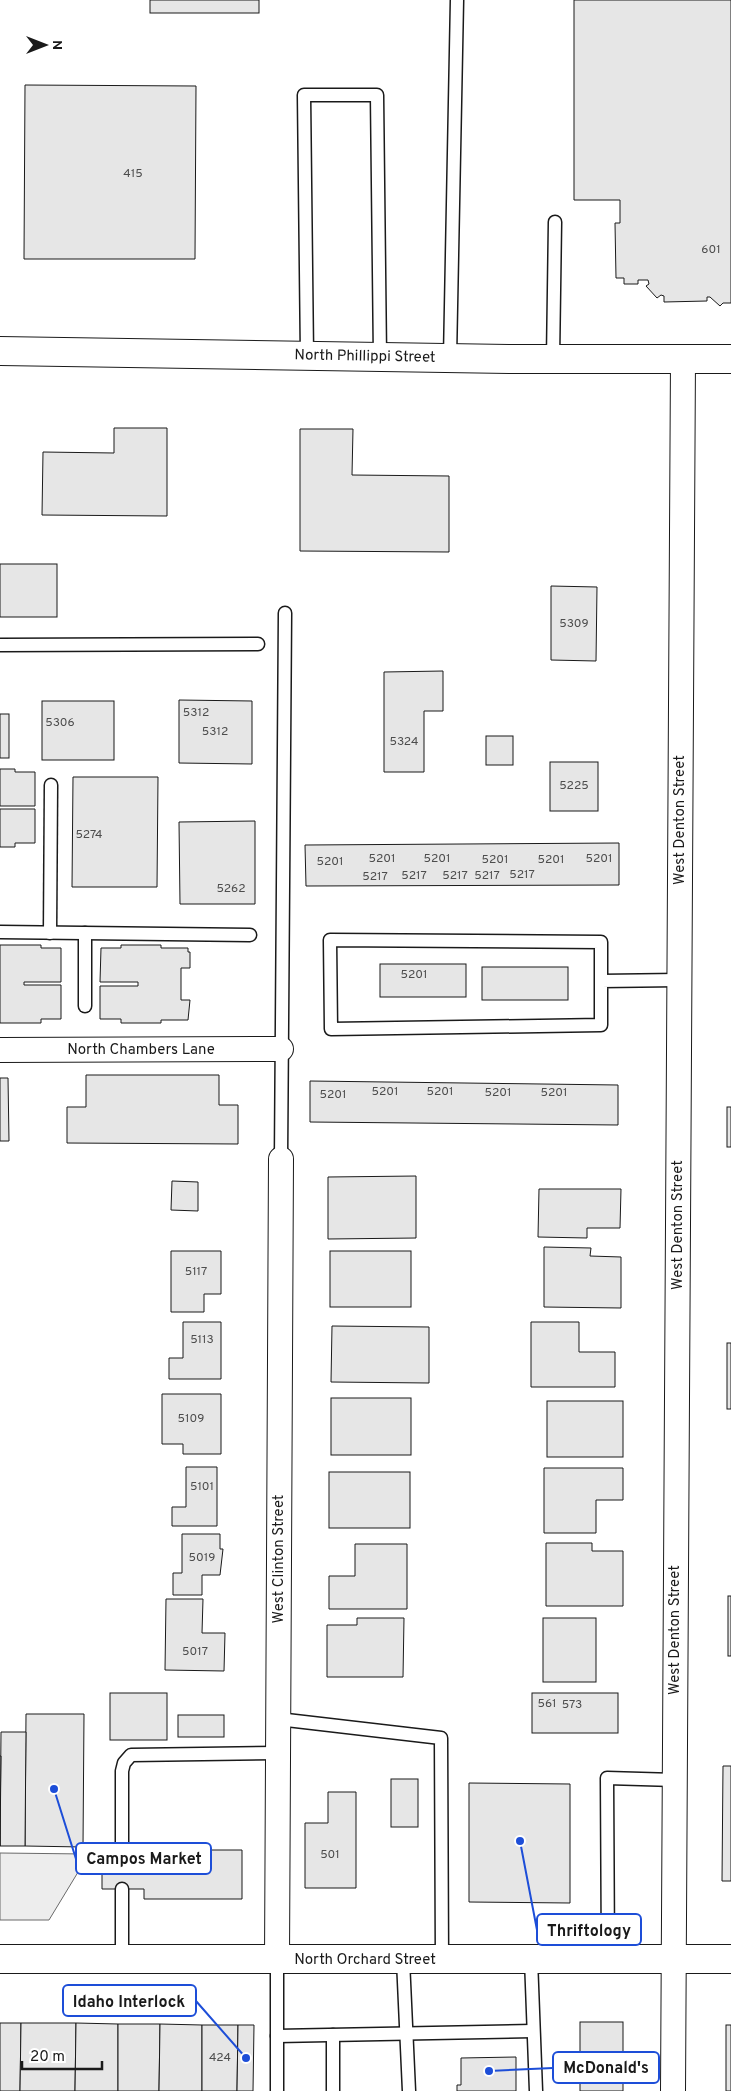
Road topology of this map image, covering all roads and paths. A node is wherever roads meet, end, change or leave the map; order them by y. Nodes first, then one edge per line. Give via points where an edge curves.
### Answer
1 (457, 0) edge
2 (555, 222) dead end
3 (0, 351) edge
4 (307, 356) junction
5 (380, 357) junction
6 (450, 358) junction
7 (553, 359) junction
8 (683, 359) junction
9 (731, 359) edge
10 (285, 613) dead end
11 (258, 644) dead end
12 (0, 645) edge
13 (51, 785) dead end
14 (0, 932) edge
15 (50, 933) junction
16 (85, 933) junction
17 (250, 935) dead end
18 (601, 980) junction
19 (679, 980) junction
20 (85, 1006) dead end
21 (282, 1049) junction
22 (0, 1050) edge
23 (281, 1159) joint
24 (278, 1719) junction
25 (278, 1753) junction
26 (675, 1780) junction
27 (122, 1866) dead end
28 (122, 1890) dead end
29 (0, 1959) edge
30 (122, 1959) junction
31 (531, 1959) junction
32 (608, 1959) junction
33 (674, 1959) junction
34 (278, 1960) junction
35 (403, 1960) junction
36 (442, 1960) junction
37 (731, 1960) edge
38 (533, 2031) junction
39 (406, 2034) junction
40 (333, 2035) junction
41 (277, 2036) junction
42 (277, 2091) edge
43 (333, 2091) edge
44 (409, 2091) edge
45 (536, 2091) edge
46 (673, 2091) edge

1 - 6 lane
2 - 7 lane
3 - 4 main road, North Phillippi Street
4 - 5 main road, North Phillippi Street
4 - 5 lane via 304,95 377,95
5 - 6 main road, North Phillippi Street
6 - 7 main road, North Phillippi Street
7 - 8 main road, North Phillippi Street
8 - 9 main road, North Phillippi Street
8 - 19 street, West Denton Street
10 - 21 lane
11 - 12 lane
13 - 15 lane
14 - 15 lane
15 - 16 lane
16 - 17 lane
16 - 20 lane
18 - 18 lane via 601,942 330,940 331,1029 601,1025
18 - 19 lane
19 - 26 street, West Denton Street
21 - 22 street, North Chambers Lane
21 - 23 lane
23 - 24 street, West Clinton Street
24 - 25 street, West Clinton Street
24 - 36 lane via 441,1738
25 - 27 lane via 131,1755 122,1771
25 - 34 street, West Clinton Street
26 - 32 lane via 607,1778
26 - 33 street, West Denton Street
28 - 30 lane
29 - 30 main road, North Orchard Street
30 - 34 main road, North Orchard Street
31 - 32 main road, North Orchard Street
31 - 36 main road, North Orchard Street
31 - 38 lane
32 - 33 main road, North Orchard Street
33 - 37 main road, North Orchard Street
33 - 46 street, West Denton Street
34 - 35 main road, North Orchard Street
34 - 41 lane
35 - 36 main road, North Orchard Street
35 - 39 lane
38 - 39 lane
38 - 45 lane
39 - 40 lane
39 - 44 lane
40 - 41 lane
40 - 43 lane
41 - 42 lane

